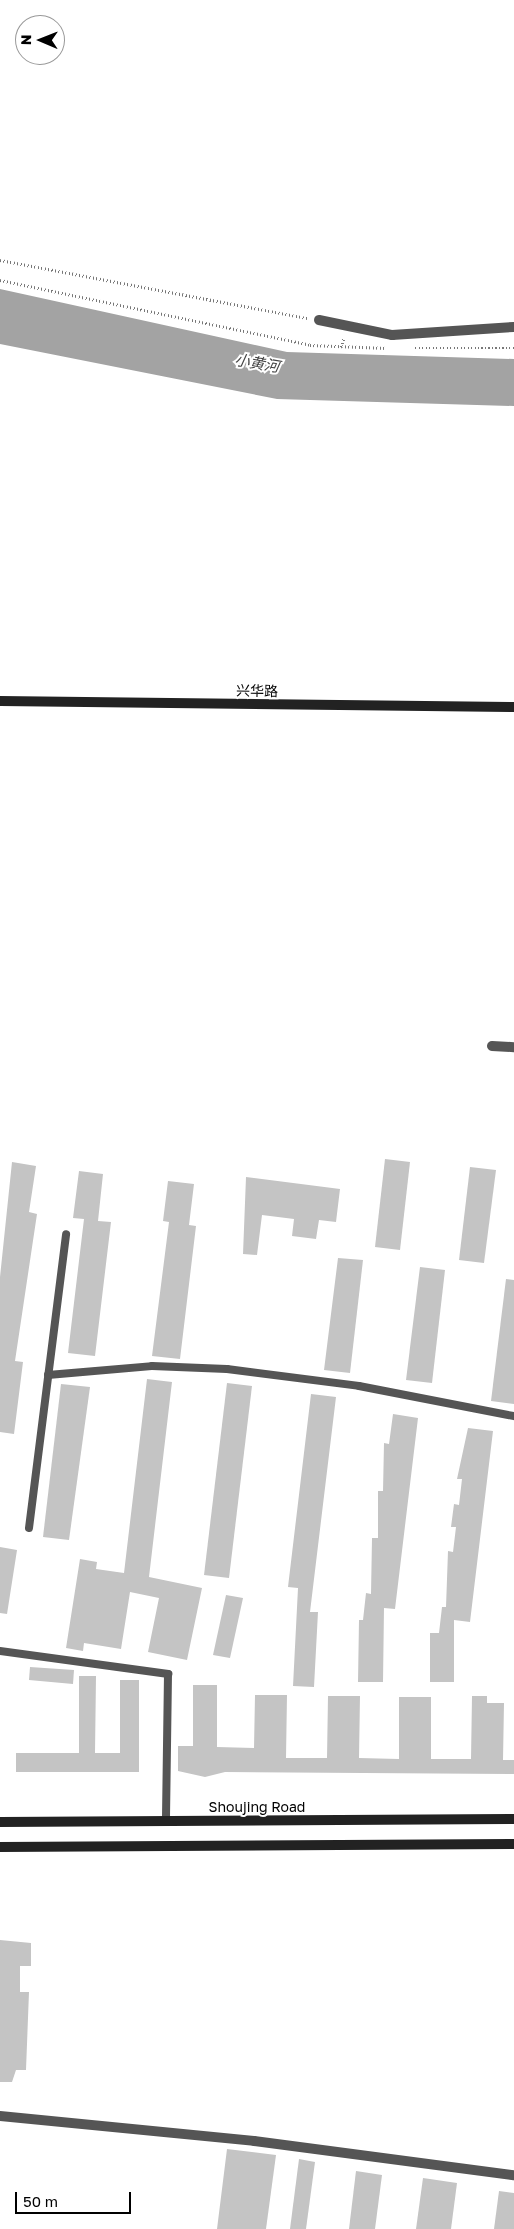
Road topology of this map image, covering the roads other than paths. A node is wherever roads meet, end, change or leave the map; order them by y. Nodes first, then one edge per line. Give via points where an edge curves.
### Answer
1 (319, 320) road end
2 (514, 327) edge
3 (0, 701) edge
4 (514, 707) edge
5 (492, 1046) dead end
6 (514, 1046) edge
7 (66, 1234) dead end
8 (48, 1375) junction
9 (514, 1416) edge
10 (29, 1528) dead end
11 (0, 1651) edge
12 (514, 1819) edge
13 (166, 1821) junction
14 (0, 1822) edge
15 (514, 1844) edge
16 (0, 1846) edge
17 (0, 2116) edge
18 (514, 2175) edge

1 - 2 street via 392,336
3 - 4 main road, 兴华路
5 - 6 street
7 - 8 lane
8 - 9 lane via 152,1366 227,1369 359,1386
8 - 10 lane
11 - 13 lane via 168,1674
12 - 13 main road, Shoujing Road
13 - 14 main road, Shoujing Road
15 - 16 main road
17 - 18 street via 254,2141

